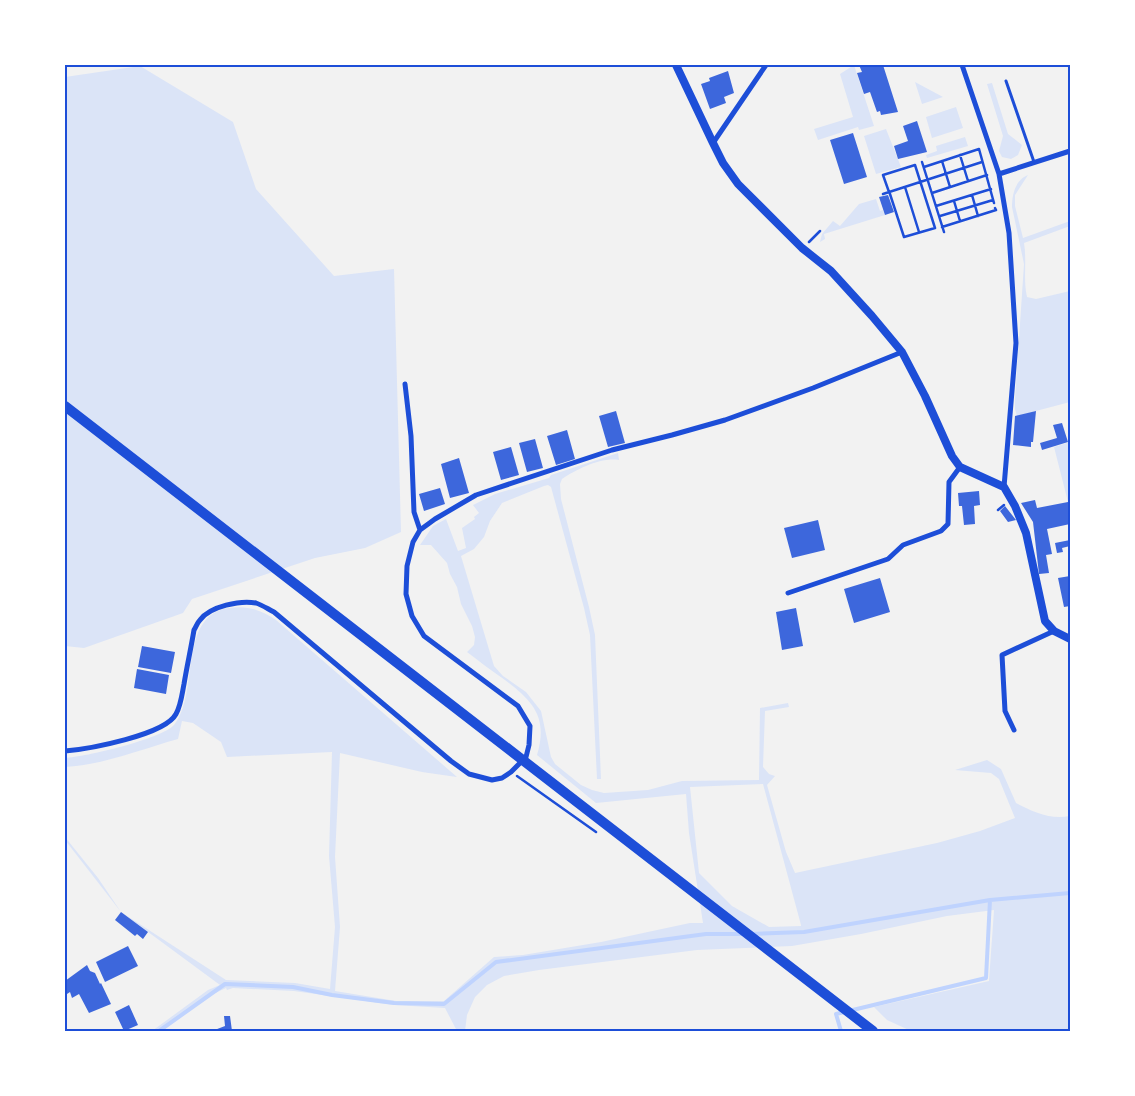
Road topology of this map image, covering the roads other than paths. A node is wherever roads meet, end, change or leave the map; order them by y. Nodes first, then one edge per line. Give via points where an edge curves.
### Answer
1 (676, 65) edge
2 (766, 65) edge
3 (962, 65) edge
4 (1006, 81) dead end
5 (713, 144) junction
6 (1070, 151) edge
7 (1034, 163) junction
8 (999, 174) junction
9 (902, 352) junction
10 (405, 384) dead end
11 (65, 406) edge
12 (960, 467) junction
13 (1004, 487) junction
14 (420, 530) junction
15 (788, 593) dead end
16 (1054, 631) junction
17 (1070, 639) edge
18 (1014, 730) dead end
19 (65, 751) edge
20 (873, 1031) edge

1 - 5 street
2 - 5 street
3 - 8 street
4 - 7 lane
5 - 9 street via 738,184 831,272
6 - 7 street
7 - 8 street
8 - 13 street via 1010,232 1016,343
9 - 12 street
9 - 14 street via 725,420 612,450 476,495
10 - 14 street via 414,512
11 - 20 main road
12 - 13 street
12 - 15 street via 949,482 948,524 941,531 903,546 888,559
13 - 16 street via 1026,533 1045,621
14 - 19 street via 413,542 407,566 406,594 412,616 424,636 518,706 530,726 529,745 526,757 512,772 492,780 469,774 274,612 258,604 244,602 218,608 200,620 194,630 180,704 168,723 120,741
16 - 17 street
16 - 18 street via 1002,655 1005,711

